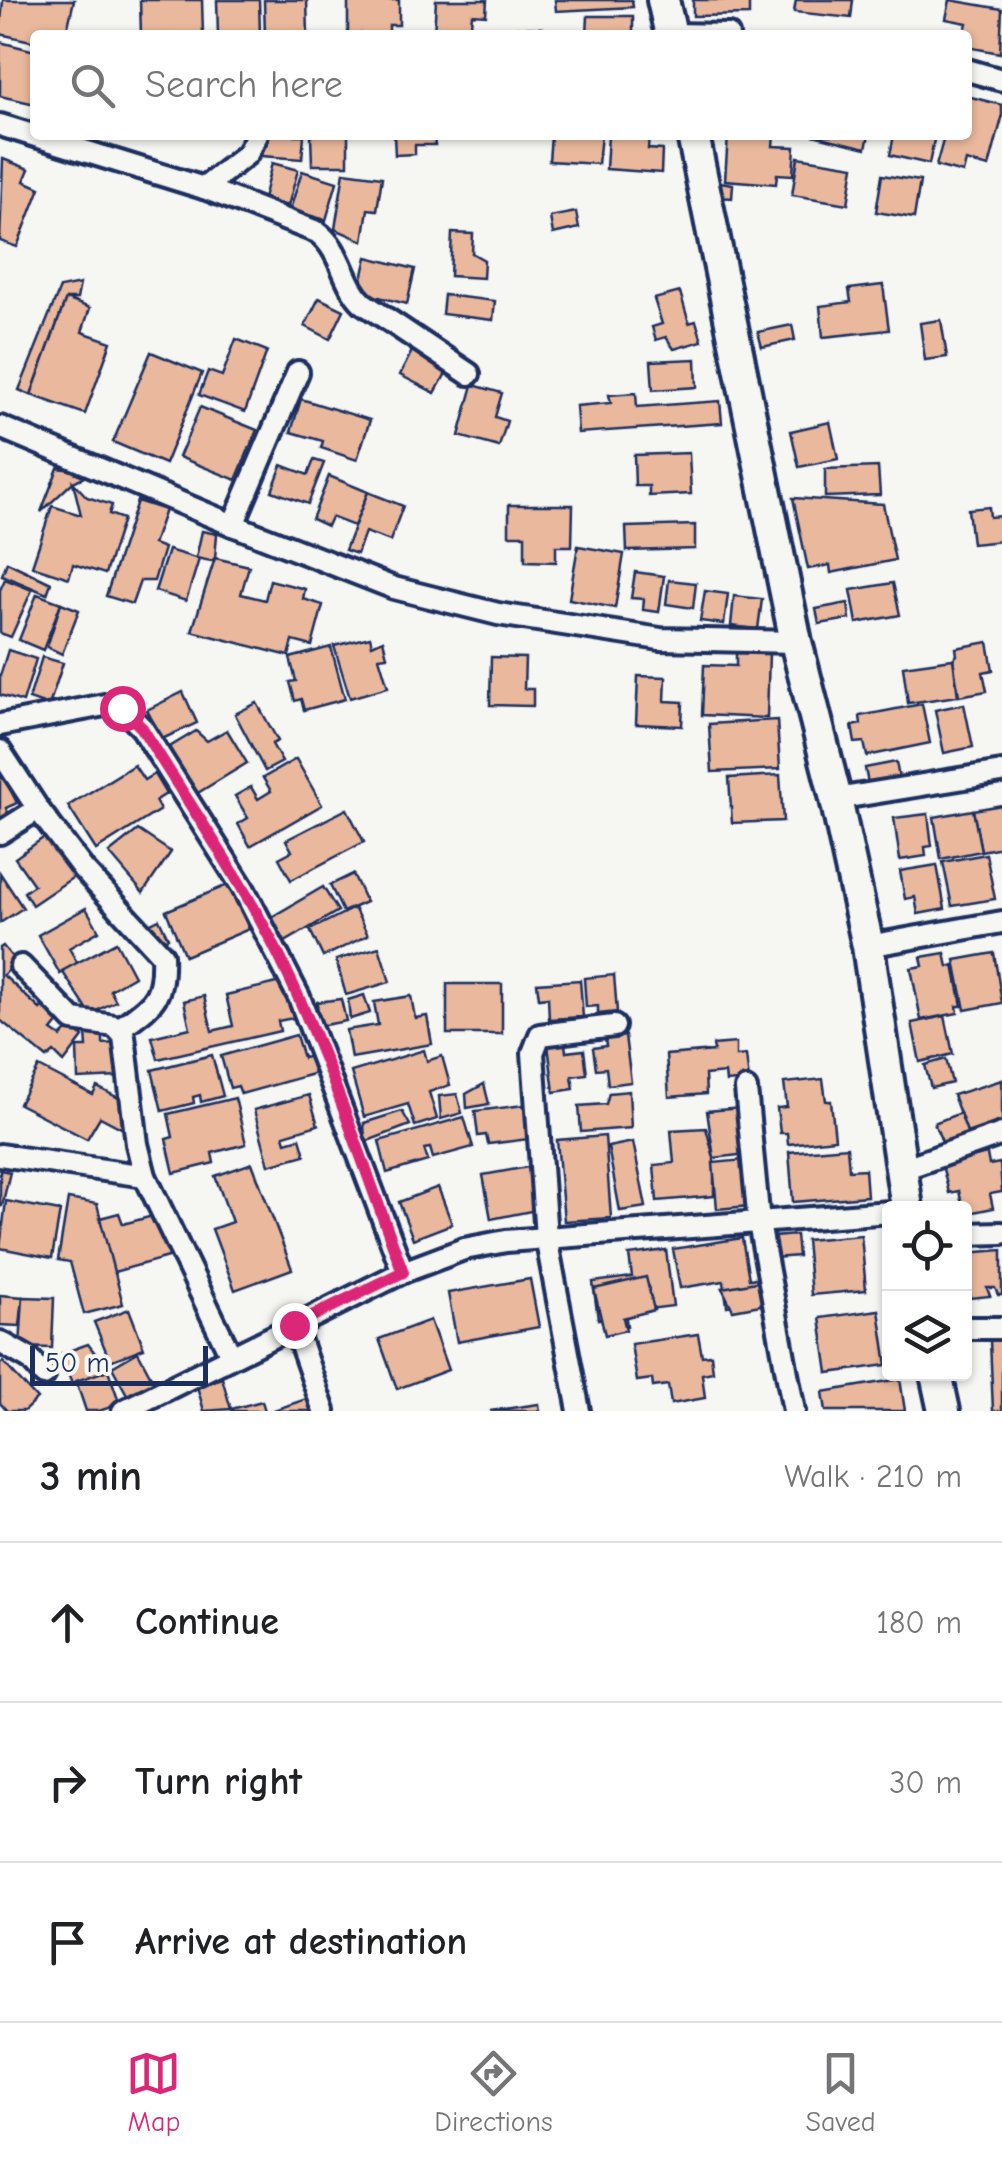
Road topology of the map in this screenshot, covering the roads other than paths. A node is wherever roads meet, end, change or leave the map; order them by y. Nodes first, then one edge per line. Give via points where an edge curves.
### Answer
1 (662, 0) edge
2 (670, 30) edge
3 (972, 71) edge
4 (1002, 80) edge
5 (0, 125) edge
6 (30, 134) edge
7 (49, 140) edge
8 (254, 140) edge
9 (694, 140) edge
10 (204, 188) junction
11 (298, 372) dead end
12 (469, 374) dead end
13 (0, 427) edge
14 (233, 525) junction
15 (796, 642) junction
16 (0, 725) edge
17 (0, 751) edge
18 (1002, 772) edge
19 (836, 800) junction
20 (38, 809) junction
21 (0, 834) edge
22 (1002, 922) edge
23 (868, 946) junction
24 (21, 966) dead end
25 (614, 1026) dead end
26 (120, 1029) junction
27 (746, 1089) dead end
28 (1002, 1134) edge
29 (0, 1155) edge
30 (900, 1170) junction
31 (144, 1176) junction
32 (907, 1201) edge
33 (882, 1213) edge
34 (759, 1223) junction
35 (1002, 1233) edge
36 (972, 1234) edge
37 (546, 1237) junction
38 (403, 1272) junction
39 (294, 1325) junction
40 (972, 1328) edge
41 (1002, 1328) edge
42 (0, 1342) edge
43 (231, 1356) junction
44 (44, 1375) dead end
45 (938, 1381) edge
46 (122, 1411) edge
47 (324, 1411) edge
48 (579, 1411) edge
49 (794, 1411) edge
50 (944, 1411) edge

1 - 2 main road
3 - 4 street
5 - 6 street
7 - 10 street
8 - 10 street via 247,154
9 - 15 main road
10 - 12 street via 317,232 363,303
11 - 14 street
13 - 14 street
14 - 15 street via 394,588 498,614 660,639
15 - 19 main road
16 - 38 street via 110,704 142,728 242,888 292,983
17 - 20 street
18 - 19 street
19 - 23 main road
20 - 21 street
20 - 26 street via 162,955 164,982 153,1002
22 - 23 street
23 - 30 main road
24 - 26 street via 73,1020
25 - 37 street via 553,1031 534,1046
26 - 31 street
27 - 34 street
28 - 30 street
29 - 31 street
30 - 32 main road
31 - 43 street
33 - 34 street
34 - 37 street
34 - 49 street
35 - 36 street
37 - 38 street via 464,1248
37 - 48 street
38 - 39 street
39 - 43 street
39 - 47 street
40 - 41 street
42 - 44 street
43 - 46 street
45 - 50 main road

